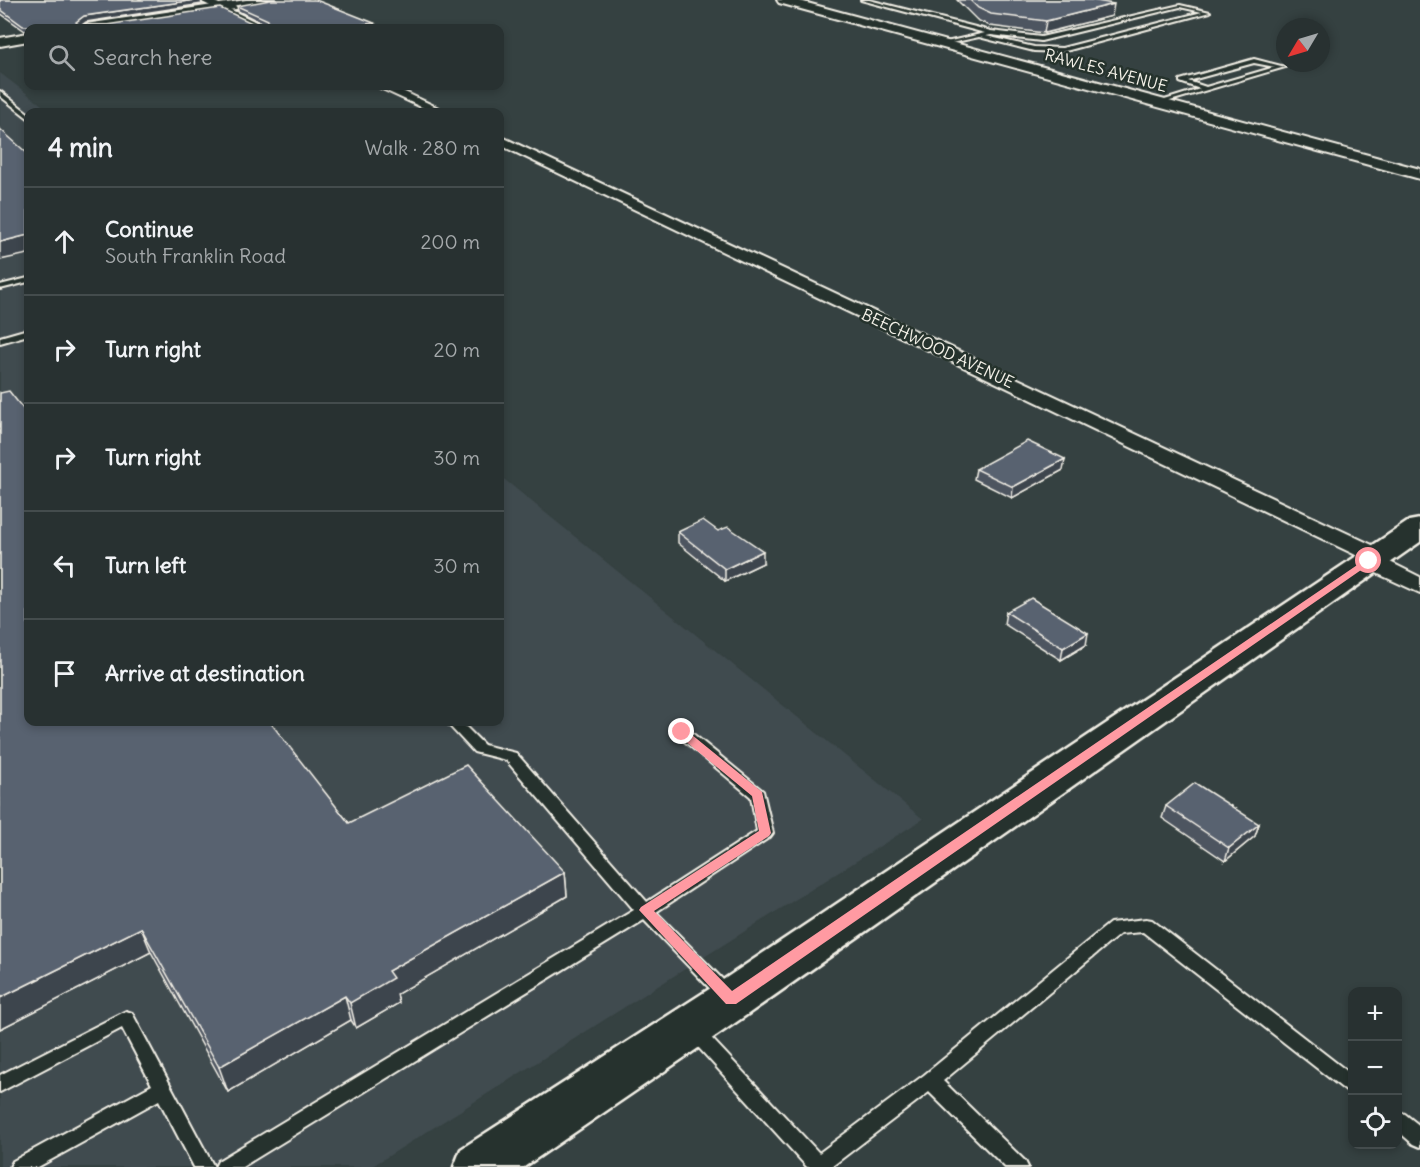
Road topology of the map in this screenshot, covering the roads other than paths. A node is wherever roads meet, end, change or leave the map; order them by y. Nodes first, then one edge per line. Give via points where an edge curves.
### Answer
1 (203, 0) edge
2 (269, 0) edge
3 (783, 0) edge
4 (864, 0) edge
5 (219, 8) junction
6 (113, 24) edge
7 (254, 24) edge
8 (991, 33) junction
9 (980, 36) junction
10 (24, 38) edge
11 (0, 42) edge
12 (944, 44) junction
13 (1205, 89) junction
14 (393, 90) edge
15 (0, 93) edge
16 (1158, 103) junction
17 (432, 108) edge
18 (24, 113) edge
19 (504, 142) edge
20 (1420, 174) edge
21 (24, 281) edge
22 (0, 287) edge
23 (24, 333) edge
24 (0, 340) edge
25 (1420, 528) edge
26 (1373, 559) junction
27 (1420, 586) edge
28 (457, 726) edge
29 (682, 732) dead end
30 (645, 910) junction
31 (731, 1000) junction
32 (690, 1027) junction
33 (930, 1081) junction
34 (1348, 1082) edge
35 (0, 1084) edge
36 (163, 1088) junction
37 (1402, 1123) edge
38 (1420, 1138) edge
39 (818, 1166) edge
40 (20, 1167) edge
41 (204, 1167) edge
42 (225, 1167) edge
43 (480, 1167) edge
44 (1018, 1167) edge

1 - 5 street
2 - 5 street
3 - 12 street, RAWLES AVENUE
4 - 8 lane
5 - 6 street
5 - 7 street
8 - 9 lane
8 - 9 lane via 1041,39 1180,6 1208,12 1062,50 1034,49
9 - 12 lane
10 - 11 street
12 - 16 street, RAWLES AVENUE
13 - 13 lane via 1249,76 1282,67 1254,61 1182,81
13 - 16 lane
14 - 17 street
15 - 18 lane
16 - 20 street, RAWLES AVENUE
19 - 26 street, BEECHWOOD AVENUE
21 - 22 lane
23 - 24 lane
25 - 26 main road
26 - 27 street, BEECHWOOD AVENUE
26 - 31 main road
28 - 30 lane via 479,749 511,756
29 - 30 lane via 758,795 765,833
30 - 31 lane
30 - 42 lane
31 - 32 main road
32 - 39 lane
32 - 43 main road
33 - 34 lane via 1116,928 1146,926
33 - 39 lane
33 - 44 lane
35 - 36 lane via 126,1018
36 - 40 lane
36 - 41 lane
37 - 38 lane

